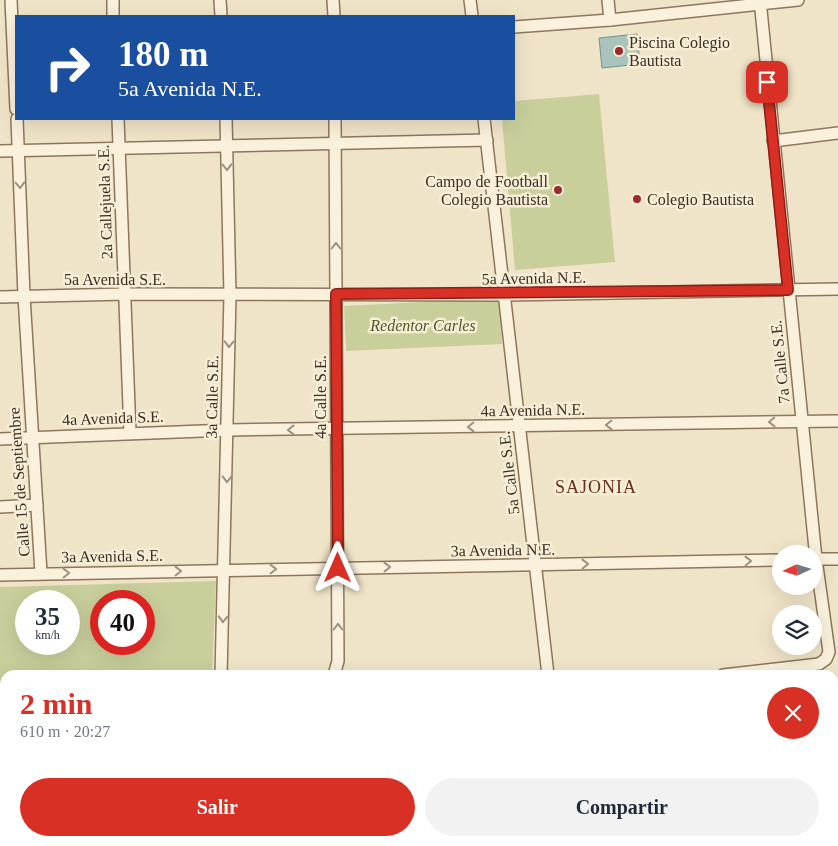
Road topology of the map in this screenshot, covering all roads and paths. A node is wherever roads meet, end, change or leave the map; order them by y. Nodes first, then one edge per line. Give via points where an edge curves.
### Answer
1 (11, 0) edge
2 (113, 0) edge
3 (220, 0) edge
4 (333, 0) edge
5 (470, 0) edge
6 (608, 0) edge
7 (798, 0) edge
8 (760, 2) edge
9 (113, 15) edge
10 (222, 15) edge
11 (334, 15) edge
12 (472, 15) edge
13 (610, 20) junction
14 (515, 27) edge
15 (15, 87) edge
16 (17, 120) edge
17 (118, 120) edge
18 (226, 120) edge
19 (335, 120) edge
20 (484, 120) edge
21 (838, 133) edge
22 (486, 140) junction
23 (773, 141) junction
24 (335, 143) junction
25 (227, 146) junction
26 (119, 148) junction
27 (18, 150) junction
28 (0, 151) edge
29 (838, 289) edge
30 (788, 290) junction
31 (125, 294) junction
32 (336, 294) junction
33 (230, 295) junction
34 (504, 295) junction
35 (24, 296) junction
36 (0, 297) edge
37 (838, 421) edge
38 (803, 422) junction
39 (520, 426) junction
40 (337, 429) junction
41 (228, 430) junction
42 (130, 433) junction
43 (33, 438) junction
44 (0, 439) edge
45 (37, 505) junction
46 (0, 507) edge
47 (814, 545) edge
48 (838, 558) edge
49 (822, 559) edge
50 (772, 560) edge
51 (536, 566) junction
52 (338, 568) junction
53 (225, 570) junction
54 (41, 574) junction
55 (0, 575) edge
56 (820, 595) edge
57 (223, 670) edge
58 (335, 670) edge
59 (547, 670) edge
60 (767, 670) edge

1 - 15 street
2 - 9 street
3 - 10 street
4 - 11 street
5 - 12 street
6 - 13 street
7 - 8 street
8 - 13 street
8 - 23 street, 7a Calle S.E.
13 - 14 street
16 - 27 street, Calle 15 de Septiembre
17 - 26 street, 2a Callejuela S.E.
18 - 25 street, 3a Calle S.E.
19 - 24 street, 4a Calle S.E.
20 - 22 street, 5a Calle S.E.
21 - 23 street
22 - 24 street
22 - 34 street, 5a Calle S.E.
23 - 30 street, 7a Calle S.E.
24 - 25 street
32 -> 24 street, 4a Calle S.E.
25 - 26 street
25 -> 33 street, 3a Calle S.E.
26 - 27 street
26 - 31 street, 2a Callejuela S.E.
27 - 28 street
27 -> 35 street, Calle 15 de Septiembre
29 - 30 street, 5a Avenida N.E.
30 - 34 street, 5a Avenida N.E.
30 - 38 street, 7a Calle S.E.
31 - 33 street, 5a Avenida S.E.
31 - 35 street, 5a Avenida S.E.
31 - 42 street, 2a Callejuela S.E.
32 - 33 street, 5a Avenida N.E.
32 - 34 street, 5a Avenida N.E.
32 - 40 street, 4a Calle S.E.
33 -> 41 street, 3a Calle S.E.
34 - 39 street, 5a Calle S.E.
35 - 36 street, 5a Avenida S.E.
35 - 43 street, Calle 15 de Septiembre
37 - 38 street, 4a Avenida N.E.
38 -> 39 street, 4a Avenida N.E.
38 - 47 street, 7a Calle S.E.
39 -> 40 street, 4a Avenida N.E.
39 - 51 street, 5a Calle S.E.
40 -> 41 street, 4a Avenida N.E.
40 - 52 street, 4a Calle S.E.
41 - 42 street, 4a Avenida S.E.
41 -> 53 street, 3a Calle S.E.
42 - 43 street, 4a Avenida S.E.
43 - 44 street, 4a Avenida S.E.
43 - 45 street, Calle 15 de Septiembre
45 - 46 street
45 - 54 street, Calle 15 de Septiembre
48 - 49 street
51 -> 50 street, 3a Avenida N.E.
52 -> 51 street, 3a Avenida N.E.
51 - 59 street, 5a Calle S.E.
53 -> 52 street, 3a Avenida N.E.
58 -> 52 street, 4a Calle S.E.
54 -> 53 street, 3a Avenida S.E.
53 -> 57 street, 3a Calle S.E.
54 - 55 street, 3a Avenida S.E.
56 - 60 street, 7a Calle S.E. via 829,652 826,660 819,664

